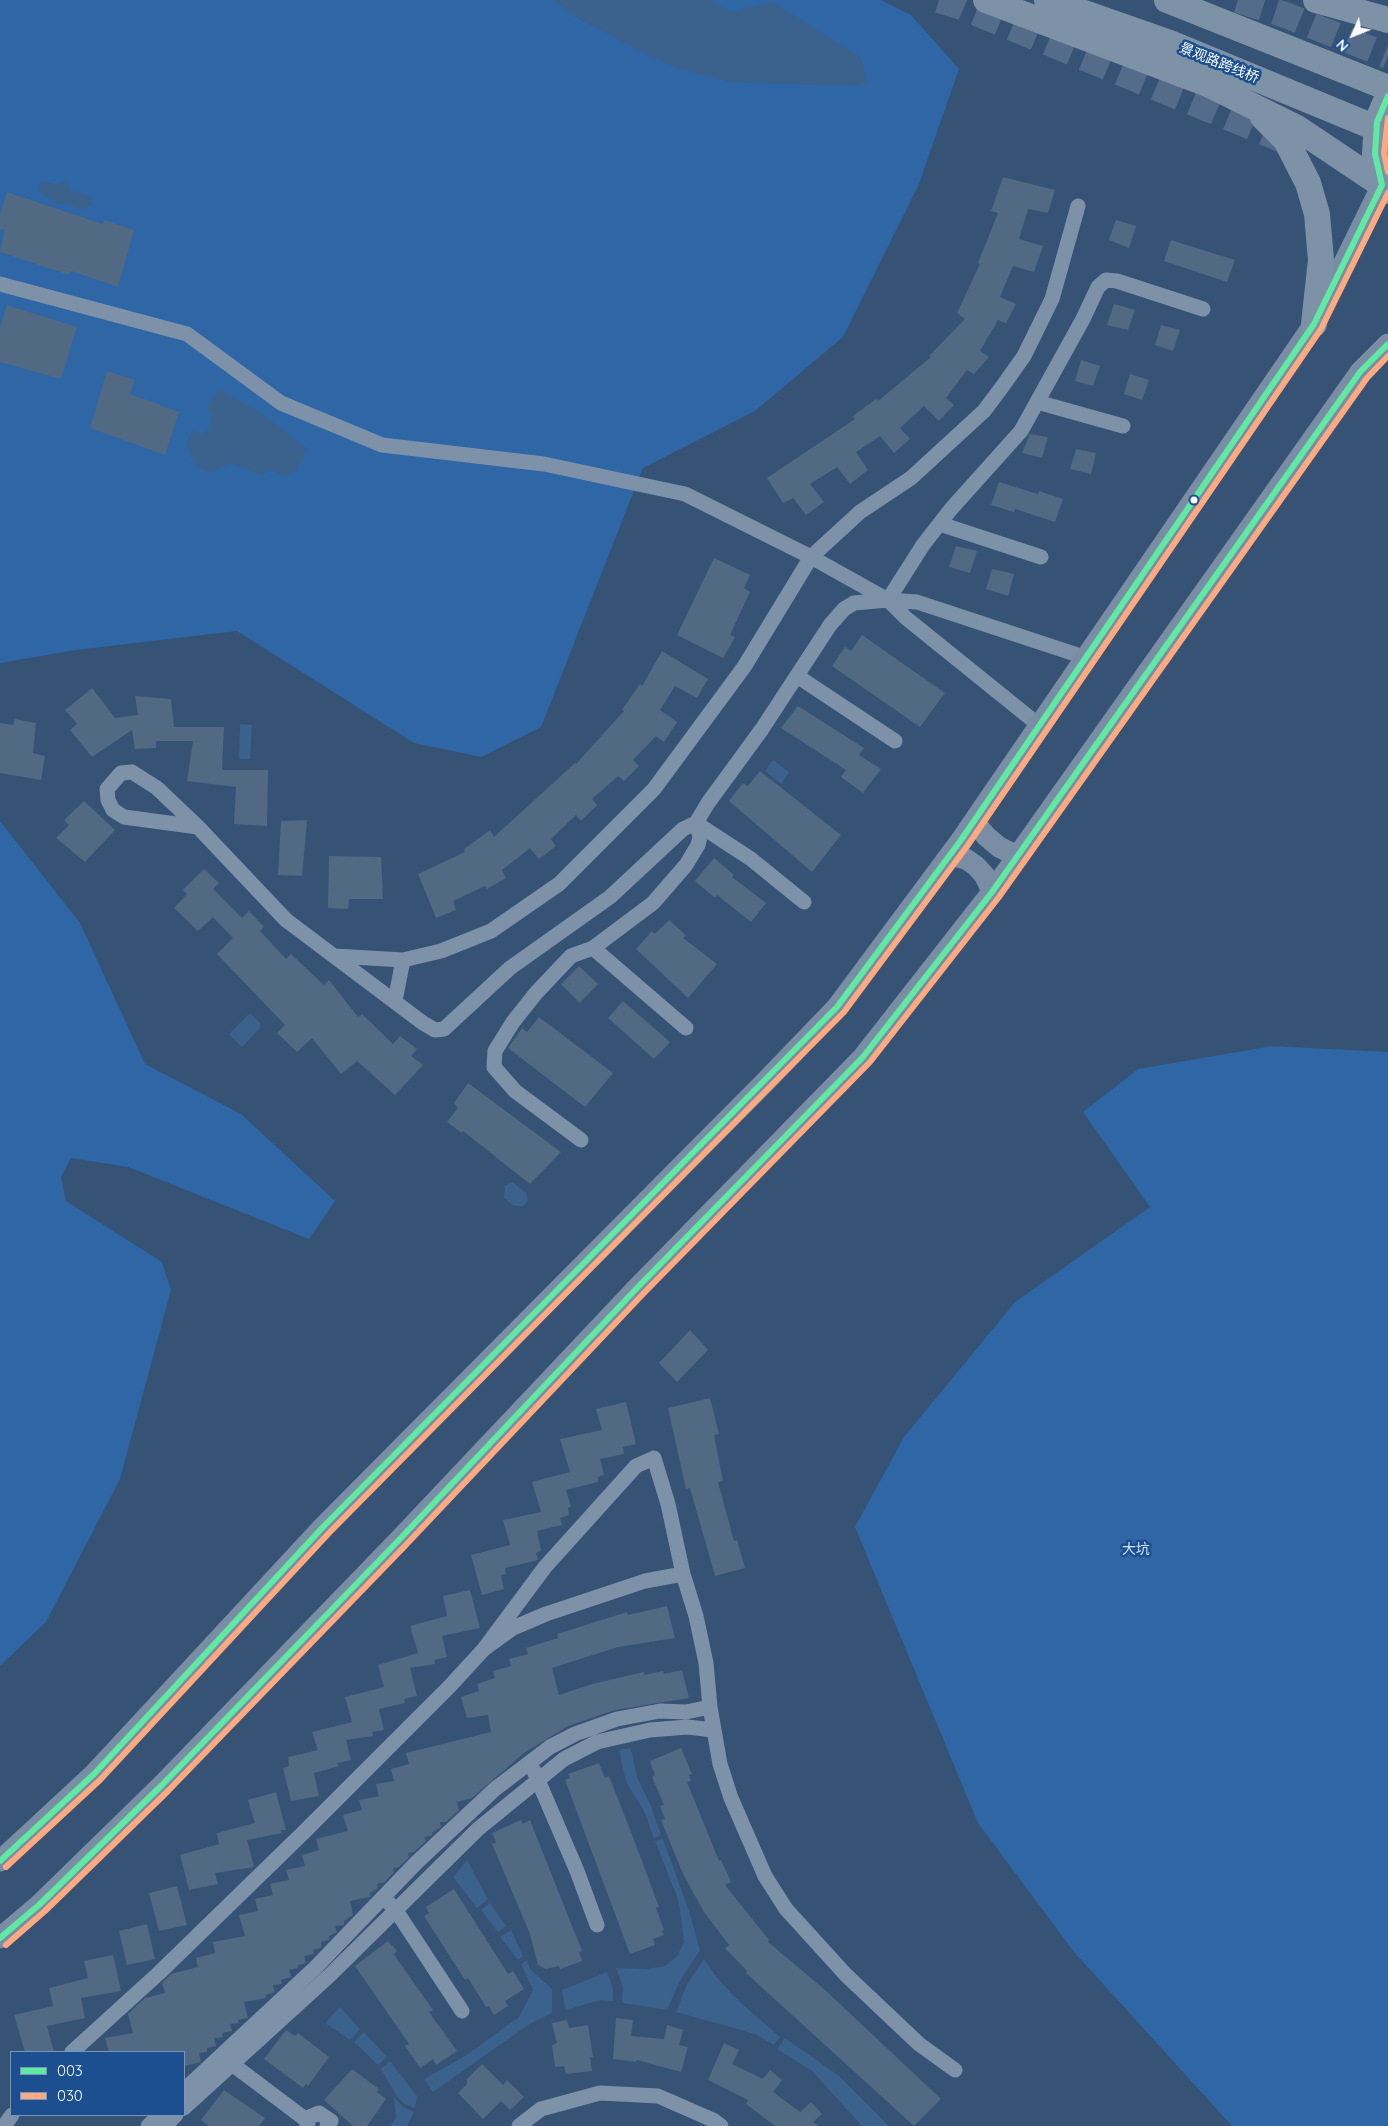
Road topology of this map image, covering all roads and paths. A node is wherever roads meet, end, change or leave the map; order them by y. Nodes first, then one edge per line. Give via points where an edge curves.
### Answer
1 (986, 0) edge
2 (1047, 0) edge
3 (1167, 0) edge
4 (1316, 0) edge
5 (1388, 20) edge
6 (1388, 88) edge
7 (1388, 96) edge
8 (1254, 107) junction
9 (1388, 133) edge
10 (1385, 190) edge
11 (1078, 206) dead end
12 (0, 284) edge
13 (1203, 309) dead end
14 (1314, 324) junction
15 (1388, 344) edge
16 (1037, 402) junction
17 (1123, 426) dead end
18 (940, 524) junction
19 (810, 556) junction
20 (1041, 556) dead end
21 (888, 600) junction
22 (1087, 658) junction
23 (797, 676) junction
24 (1040, 726) junction
25 (895, 741) dead end
26 (974, 821) junction
27 (696, 823) junction
28 (198, 828) junction
29 (950, 855) junction
30 (1017, 856) junction
31 (992, 892) junction
32 (804, 902) dead end
33 (593, 948) junction
34 (335, 956) junction
35 (403, 960) junction
36 (395, 1001) junction
37 (686, 1028) dead end
38 (581, 1140) dead end
39 (683, 1574) junction
40 (484, 1649) junction
41 (710, 1707) junction
42 (713, 1730) junction
43 (530, 1763) junction
44 (538, 1779) junction
45 (0, 1861) edge
46 (384, 1898) junction
47 (395, 1908) junction
48 (597, 1925) dead end
49 (0, 1938) edge
50 (462, 2011) dead end
51 (73, 2051) edge
52 (228, 2059) junction
53 (955, 2070) dead end
54 (185, 2089) edge
55 (185, 2107) edge
56 (158, 2116) edge
57 (175, 2116) edge
58 (307, 2122) edge
59 (148, 2126) edge
60 (165, 2126) edge
61 (327, 2126) edge
62 (519, 2126) edge
63 (722, 2126) edge

1 - 8 highway via 1208,84
2 - 9 highway, 景观路跨线桥 via 1170,43
3 - 6 highway
4 - 5 highway
7 - 10 highway via 1377,122 1375,154
8 - 10 highway via 1297,128
8 - 14 highway via 1286,140 1308,183 1316,214 1321,260
10 - 14 street
11 - 19 street via 1052,299 1024,356 984,411 911,478 860,512
12 - 19 street via 187,334 281,403 382,445 544,464 685,494
13 - 16 street via 1156,291 1106,280 1098,287
14 - 22 street
15 - 30 street via 1360,372
16 - 17 street
16 - 18 street via 1021,431
18 - 20 street
18 - 21 street
19 - 21 street
19 - 35 street via 744,667 654,789 559,884 491,931 441,951
21 - 22 street via 916,602
21 - 23 street via 865,600 844,609
21 - 24 street
22 - 24 street
23 - 25 street
23 - 27 street
24 - 26 street
26 - 29 street
26 - 30 street via 986,836
27 - 32 street via 751,858
27 - 33 street via 700,837 686,865 653,903
27 - 36 street via 682,829 610,897 510,968 444,1029 435,1030
28 - 28 street via 156,788 132,772 121,773 107,789 113,810 124,817
28 - 34 street via 286,920
29 - 31 street via 966,859 976,866
29 - 45 street via 837,1007 323,1527 94,1774
30 - 31 street
31 - 49 street via 863,1057 827,1096 637,1288 398,1542 169,1778 39,1905
33 - 37 street
33 - 38 street via 572,956 524,1007 495,1051 494,1067 515,1091
34 - 35 street
34 - 36 street
35 - 36 street
39 - 40 street via 645,1582 546,1614 513,1628
39 - 40 street via 654,1458 636,1466 545,1567
39 - 41 street via 706,1663
40 - 51 street via 304,1832 159,1973
41 - 42 street
41 - 43 street via 617,1719 575,1734 550,1747
42 - 44 street via 650,1730 597,1742
42 - 53 street via 731,1798 766,1876 786,1910 846,1975 919,2044
43 - 44 street
43 - 46 street via 495,1789 416,1863
44 - 47 street via 478,1829
44 - 48 street
46 - 47 street
46 - 52 street
47 - 50 street
47 - 52 street via 330,1975
52 - 54 street
52 - 55 street
52 - 58 street
56 - 59 street
57 - 60 street
58 - 61 street via 319,2113 331,2121
62 - 63 street via 541,2109 600,2093 658,2096

